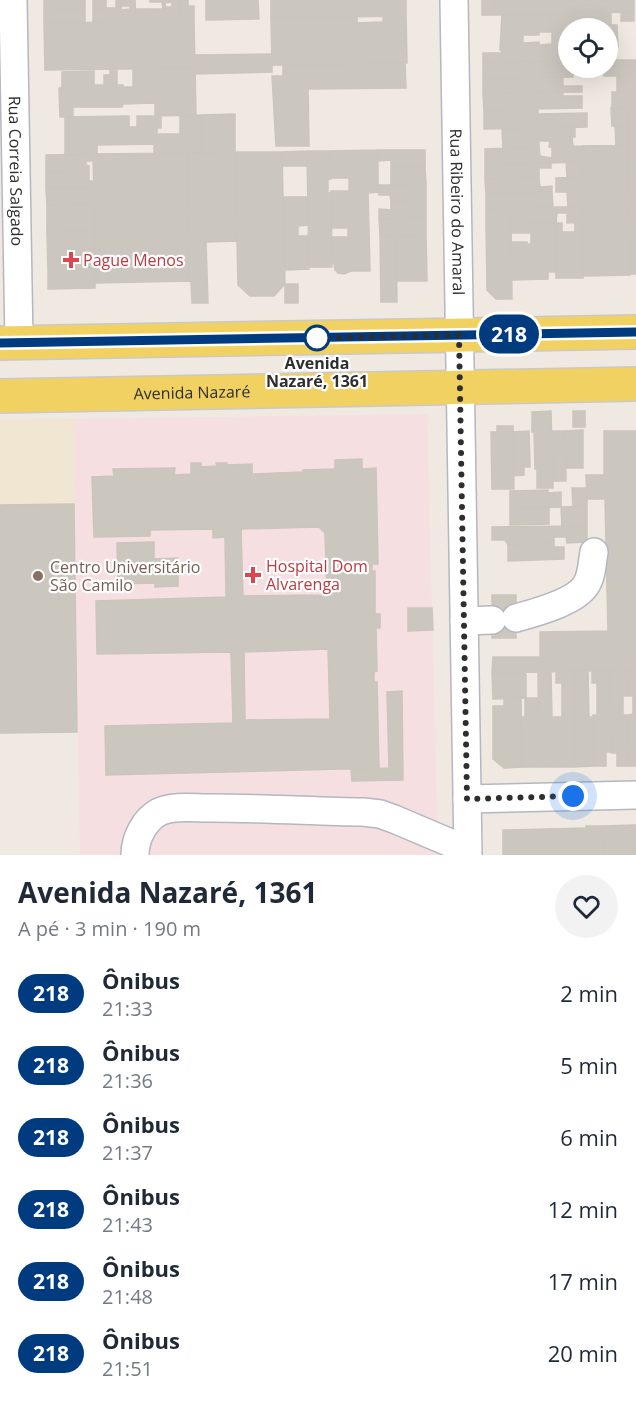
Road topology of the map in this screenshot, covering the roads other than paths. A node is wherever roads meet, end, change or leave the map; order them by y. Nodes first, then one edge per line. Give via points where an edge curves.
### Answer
1 (13, 0) edge
2 (454, 0) edge
3 (636, 332) edge
4 (459, 335) junction
5 (10, 343) edge
6 (636, 384) edge
7 (460, 387) junction
8 (0, 396) edge
9 (594, 552) dead end
10 (464, 621) junction
11 (636, 795) edge
12 (467, 799) junction
13 (468, 853) edge
14 (135, 855) edge

1 - 5 street, Rua Correia Salgado
2 - 4 street, Rua Ribeiro do Amaral
3 - 4 main road
4 - 5 main road
4 - 7 street, Rua Ribeiro do Amaral
6 - 7 main road, Avenida Nazaré
7 - 8 main road, Avenida Nazaré
7 - 10 street, Rua Ribeiro do Amaral
9 - 10 street via 589,579 579,593 547,608 504,619
10 - 12 street, Rua Ribeiro do Amaral
11 - 12 street
12 - 13 street, Rua Ribeiro do Amaral
13 - 14 street via 380,814 171,808 146,822

